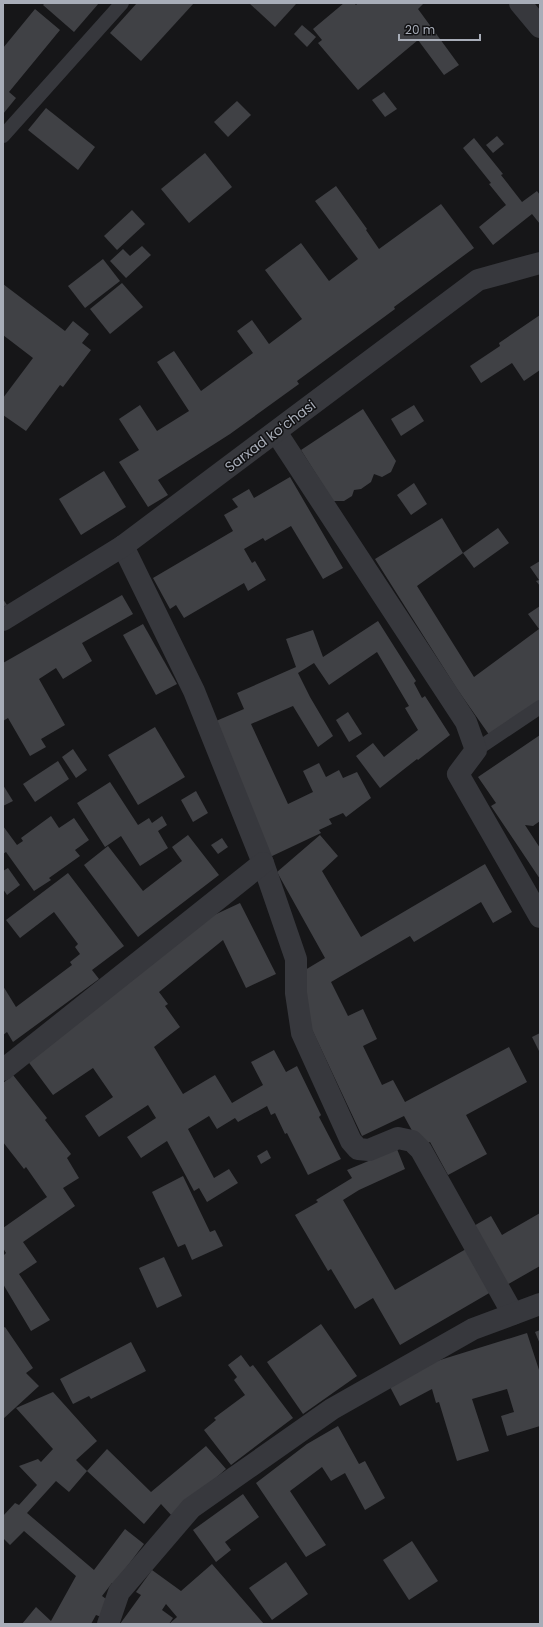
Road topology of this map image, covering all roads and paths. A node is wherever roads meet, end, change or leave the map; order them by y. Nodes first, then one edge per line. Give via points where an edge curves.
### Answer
1 (122, 3) edge
2 (520, 3) edge
3 (540, 27) edge
4 (3, 136) edge
5 (540, 263) edge
6 (276, 432) junction
7 (122, 546) junction
8 (3, 620) edge
9 (540, 707) edge
10 (476, 750) junction
11 (263, 863) junction
12 (540, 916) edge
13 (3, 1070) edge
14 (540, 1304) edge
15 (512, 1314) junction
16 (108, 1624) edge

1 - 4 lane
2 - 3 street
5 - 6 street, Sarxad koʻchasi via 478,280
6 - 7 street, Sarxad koʻchasi
6 - 10 street via 466,722
7 - 8 street, Sarxad koʻchasi
7 - 11 street via 194,691
9 - 10 lane
10 - 12 street via 458,774
11 - 13 street
11 - 15 street via 296,959 296,993 302,1033 350,1141 358,1149 369,1150 398,1138 412,1141 421,1150
14 - 15 street
15 - 16 street via 473,1329 332,1408 191,1508 119,1592

